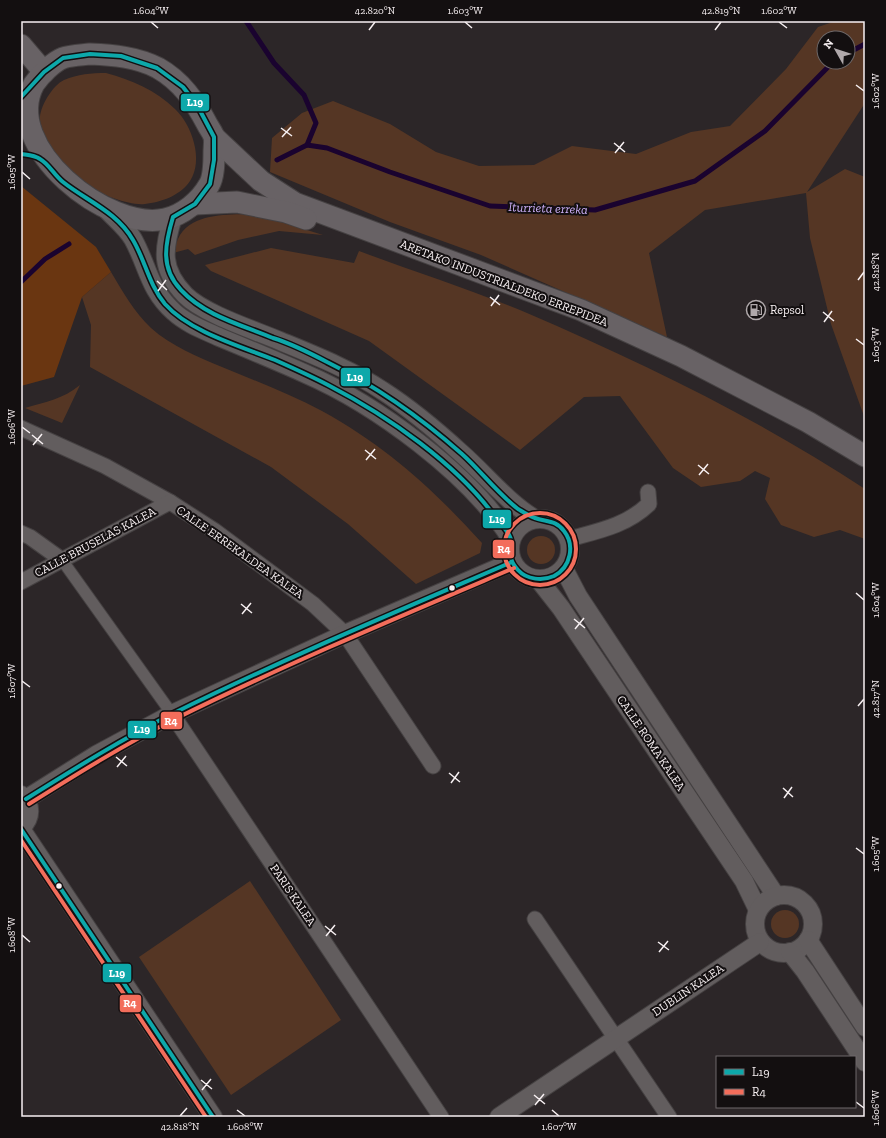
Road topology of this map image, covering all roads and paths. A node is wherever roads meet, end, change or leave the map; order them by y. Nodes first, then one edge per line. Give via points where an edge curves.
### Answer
1 (21, 45) edge
2 (44, 72) junction
3 (24, 95) edge
4 (214, 137) junction
5 (30, 155) edge
6 (195, 204) junction
7 (105, 208) junction
8 (173, 217) junction
9 (21, 428) edge
10 (865, 456) edge
11 (865, 468) edge
12 (648, 492) dead end
13 (170, 502) junction
14 (535, 519) junction
15 (21, 533) edge
16 (511, 539) junction
17 (569, 539) junction
18 (62, 560) junction
19 (512, 562) junction
20 (564, 569) junction
21 (539, 580) junction
22 (21, 582) edge
23 (345, 634) junction
24 (172, 714) junction
25 (433, 766) dead end
26 (23, 797) edge
27 (21, 828) edge
28 (776, 896) junction
29 (758, 910) junction
30 (535, 919) dead end
31 (808, 940) junction
32 (760, 942) junction
33 (790, 952) junction
34 (865, 1027) edge
35 (616, 1039) junction
36 (865, 1062) edge
37 (214, 1117) edge
38 (441, 1117) edge
39 (499, 1117) edge
40 (669, 1117) edge

1 - 2 main road
2 - 3 main road
2 - 4 main road via 63,58 90,54 121,56 157,68 183,87 197,104
3 - 5 main road via 22,114
4 - 6 main road via 210,184
4 - 10 main road, ARETAKO INDUSTRIALDEKO ERREPIDEA via 262,181 295,203 588,313 681,356 808,422
5 - 7 main road via 84,197
6 - 8 main road
6 - 11 main road, ARETAKO INDUSTRIALDEKO ERREPIDEA via 237,202 286,212 575,319 699,376 801,430
7 - 8 main road via 154,222
7 - 16 street via 133,240 156,292 174,313 195,326 313,377 351,396 390,421 458,477 493,514
8 - 14 street via 166,237 164,256 169,274 186,296 227,320 334,365 382,390 421,419 461,453 519,509
9 - 13 street, CALLE ERREKALDEA KALEA via 105,466
12 - 17 street via 649,504 637,515 610,527
13 - 18 street, CALLE BRUSELAS KALEA
13 - 23 street, CALLE ERREKALDEA KALEA via 271,572 313,604
14 - 16 street via 520,526
14 - 17 street via 549,520 561,528
15 - 18 street
16 - 19 street via 509,551
17 - 20 street via 569,560
18 - 22 street, CALLE BRUSELAS KALEA
18 - 24 street
19 - 21 street via 518,572 528,578
19 - 23 street
20 - 21 street via 552,577
20 - 28 street, CALLE ROMA KALEA via 578,596
21 - 29 street, CALLE ROMA KALEA via 561,608 740,875
23 - 24 street
23 - 25 street
24 - 26 street
24 - 38 street, PARIS KALEA
26 - 27 street via 30,807 26,822
27 - 37 street
28 - 29 street via 769,898
28 - 31 street via 788,895 808,906 813,929
29 - 32 street via 755,920
30 - 35 street
31 - 33 street via 797,950
31 - 34 street
32 - 33 street via 779,953
32 - 35 street, DUBLIN KALEA
33 - 36 street
35 - 39 street, DUBLIN KALEA
35 - 40 street

